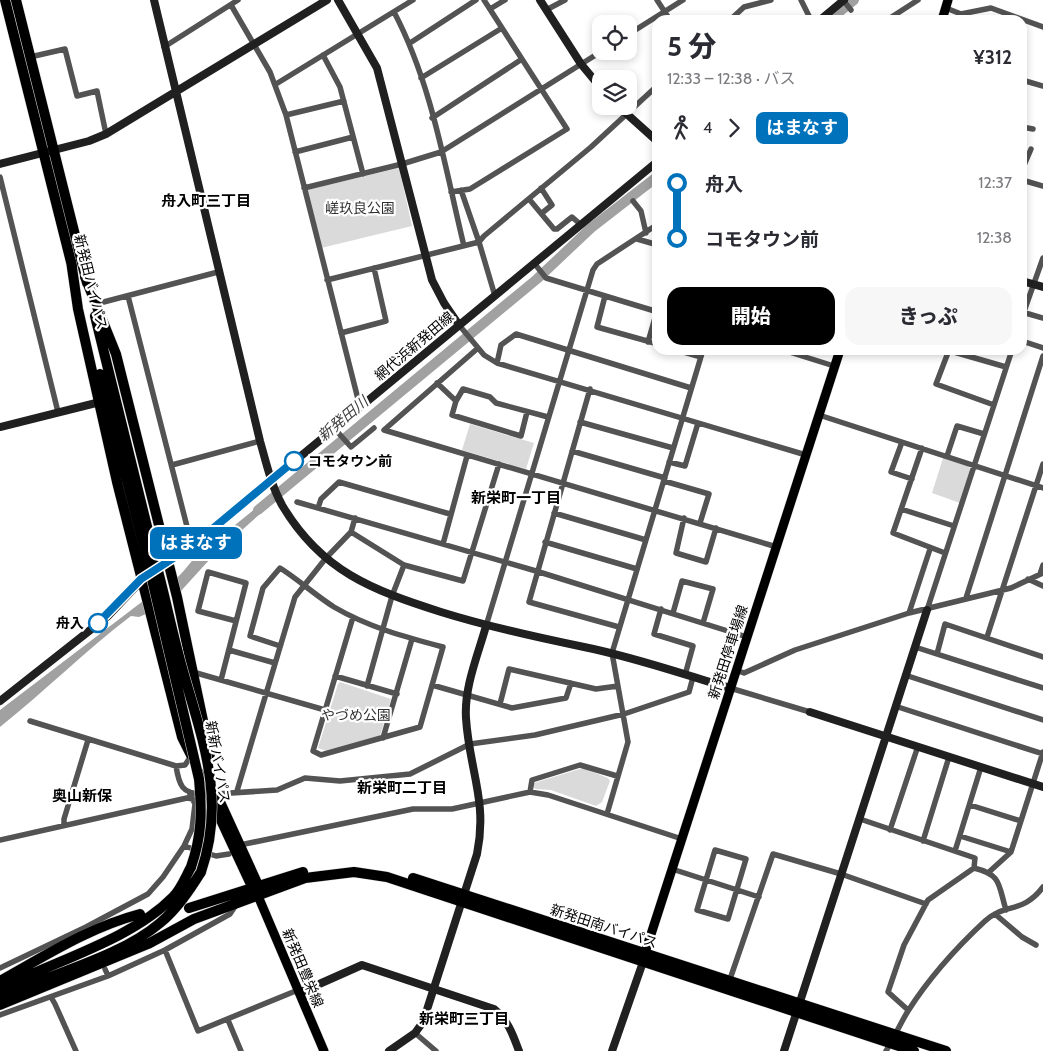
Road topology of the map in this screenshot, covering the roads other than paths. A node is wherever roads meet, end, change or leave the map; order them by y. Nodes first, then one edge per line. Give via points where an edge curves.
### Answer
1 (5, 0) edge
2 (16, 0) edge
3 (154, 0) edge
4 (238, 0) edge
5 (327, 0) edge
6 (338, 0) edge
7 (413, 0) edge
8 (476, 0) edge
9 (484, 0) edge
10 (506, 0) edge
11 (540, 0) edge
12 (565, 0) edge
13 (657, 0) edge
14 (683, 0) edge
15 (771, 0) edge
16 (801, 0) edge
17 (918, 0) edge
18 (844, 1) edge
19 (947, 4) edge
20 (231, 5) junction
21 (490, 9) junction
22 (546, 10) junction
23 (851, 10) dead end
24 (394, 12) junction
25 (664, 12) junction
26 (659, 15) edge
27 (666, 15) edge
28 (735, 15) edge
29 (808, 15) edge
30 (826, 15) edge
31 (894, 15) edge
32 (1010, 15) edge
33 (652, 20) edge
34 (1027, 21) edge
35 (1043, 27) edge
36 (502, 28) junction
37 (637, 29) edge
38 (358, 33) junction
39 (410, 43) junction
40 (253, 46) junction
41 (164, 47) junction
42 (323, 55) junction
43 (30, 57) junction
44 (592, 57) edge
45 (522, 59) junction
46 (580, 64) junction
47 (421, 78) junction
48 (592, 78) edge
49 (1027, 81) edge
50 (276, 84) junction
51 (1043, 86) edge
52 (542, 89) junction
53 (652, 89) edge
54 (175, 94) junction
55 (344, 101) junction
56 (637, 103) edge
57 (286, 114) junction
58 (623, 115) edge
59 (625, 115) edge
60 (432, 118) junction
61 (1027, 128) edge
62 (1034, 129) dead end
63 (106, 134) junction
64 (353, 137) junction
65 (652, 137) edge
66 (1031, 149) dead end
67 (49, 151) junction
68 (295, 152) junction
69 (441, 152) junction
70 (1027, 158) edge
71 (0, 164) edge
72 (402, 164) junction
73 (652, 166) edge
74 (363, 174) junction
75 (0, 176) edge
76 (1027, 181) edge
77 (1043, 186) edge
78 (304, 188) junction
79 (541, 188) junction
80 (461, 190) junction
81 (451, 192) junction
82 (529, 198) junction
83 (633, 201) dead end
84 (542, 214) junction
85 (580, 224) junction
86 (652, 228) edge
87 (646, 233) junction
88 (637, 239) junction
89 (480, 242) junction
90 (652, 243) edge
91 (464, 246) junction
92 (425, 256) junction
93 (1043, 258) edge
94 (71, 261) junction
95 (537, 266) junction
96 (374, 268) junction
97 (218, 272) junction
98 (85, 277) junction
99 (327, 280) junction
100 (1027, 283) edge
101 (1034, 285) junction
102 (1043, 286) edge
103 (586, 290) junction
104 (128, 296) junction
105 (495, 296) junction
106 (605, 296) junction
107 (1027, 303) edge
108 (96, 304) junction
109 (652, 310) edge
110 (1027, 315) edge
111 (1043, 318) edge
112 (461, 328) junction
113 (652, 329) edge
114 (340, 333) junction
115 (648, 342) junction
116 (652, 343) edge
117 (1027, 343) edge
118 (478, 348) junction
119 (1043, 348) edge
120 (568, 351) junction
121 (694, 355) edge
122 (799, 355) edge
123 (838, 355) edge
124 (946, 355) edge
125 (965, 355) edge
126 (1010, 355) edge
127 (1043, 356) edge
128 (701, 357) joint
129 (497, 363) junction
130 (834, 366) junction
131 (1006, 367) junction
132 (559, 382) junction
133 (437, 383) junction
134 (691, 388) junction
135 (590, 389) junction
136 (456, 400) junction
137 (100, 402) junction
138 (994, 405) junction
139 (360, 407) junction
140 (58, 412) junction
141 (527, 412) junction
142 (819, 414) junction
143 (548, 417) junction
144 (682, 418) junction
145 (580, 422) junction
146 (698, 423) junction
147 (0, 427) edge
148 (334, 428) junction
149 (374, 428) dead end
150 (984, 434) junction
151 (260, 440) junction
152 (902, 442) junction
153 (673, 448) junction
154 (922, 448) junction
155 (572, 451) junction
156 (806, 455) junction
157 (467, 456) junction
158 (947, 456) junction
159 (669, 462) junction
160 (499, 464) junction
161 (1043, 464) edge
162 (172, 465) junction
163 (974, 465) junction
164 (129, 468) junction
165 (532, 473) junction
166 (1004, 475) junction
167 (664, 479) junction
168 (912, 479) junction
169 (271, 480) junction
170 (563, 482) junction
171 (1036, 486) junction
172 (1043, 488) edge
173 (297, 502) dead end
174 (318, 508) junction
175 (901, 509) junction
176 (656, 510) junction
177 (554, 513) junction
178 (450, 514) junction
179 (355, 518) junction
180 (684, 518) junction
181 (700, 523) junction
182 (954, 526) junction
183 (716, 528) junction
184 (351, 532) junction
185 (646, 540) junction
186 (544, 542) junction
187 (443, 544) junction
188 (192, 546) junction
189 (777, 547) junction
190 (930, 549) junction
191 (472, 552) junction
192 (945, 553) junction
193 (326, 558) junction
194 (504, 562) junction
195 (404, 564) junction
196 (1043, 565) edge
197 (158, 567) junction
198 (637, 569) junction
199 (536, 571) junction
200 (1042, 573) edge
201 (141, 579) junction
202 (1028, 579) junction
203 (305, 584) junction
204 (1043, 586) edge
205 (1002, 591) junction
206 (392, 596) junction
207 (966, 598) junction
208 (628, 599) junction
209 (661, 609) junction
210 (927, 610) junction
211 (674, 613) junction
212 (909, 613) junction
213 (353, 617) junction
214 (236, 621) junction
215 (703, 623) junction
216 (486, 626) junction
217 (620, 627) junction
218 (383, 630) junction
219 (747, 637) junction
220 (987, 637) junction
221 (412, 639) junction
222 (280, 646) junction
223 (915, 647) junction
224 (229, 650) junction
225 (612, 653) junction
226 (937, 654) junction
227 (1043, 657) edge
228 (276, 663) junction
229 (736, 670) junction
230 (193, 672) junction
231 (905, 675) junction
232 (336, 676) junction
233 (689, 676) junction
234 (221, 680) junction
235 (571, 683) junction
236 (432, 685) junction
237 (367, 686) junction
238 (618, 686) junction
239 (730, 688) junction
240 (1043, 688) edge
241 (266, 693) junction
242 (397, 694) junction
243 (466, 694) junction
244 (0, 701) edge
245 (500, 704) junction
246 (895, 706) junction
247 (325, 710) junction
248 (810, 712) joint
249 (624, 714) junction
250 (1043, 720) edge
251 (30, 721) dead end
252 (886, 735) junction
253 (383, 738) junction
254 (88, 740) junction
255 (470, 744) junction
256 (918, 746) junction
257 (1043, 753) edge
258 (191, 756) junction
259 (949, 757) junction
260 (176, 766) junction
261 (982, 767) junction
262 (618, 776) junction
263 (1033, 784) junction
264 (1043, 787) edge
265 (237, 791) junction
266 (530, 792) junction
267 (212, 794) junction
268 (191, 797) junction
269 (481, 802) junction
270 (970, 805) junction
271 (607, 814) junction
272 (860, 819) junction
273 (1021, 821) junction
274 (64, 825) junction
275 (890, 830) junction
276 (960, 836) junction
277 (682, 839) junction
278 (0, 840) edge
279 (923, 840) junction
280 (184, 846) junction
281 (244, 846) junction
282 (954, 851) junction
283 (1010, 852) junction
284 (229, 854) dead end
285 (974, 868) junction
286 (672, 869) junction
287 (989, 872) junction
288 (841, 874) junction
289 (706, 880) junction
290 (1043, 887) edge
291 (255, 889) junction
292 (737, 890) junction
293 (759, 897) junction
294 (463, 898) junction
295 (237, 903) junction
296 (926, 904) junction
297 (190, 908) dead end
298 (1006, 910) junction
299 (140, 914) dead end
300 (995, 914) junction
301 (1036, 945) dead end
302 (165, 950) junction
303 (644, 958) junction
304 (0, 968) edge
305 (105, 969) dead end
306 (108, 976) junction
307 (0, 981) edge
308 (729, 982) junction
309 (0, 989) edge
310 (434, 989) junction
311 (298, 991) junction
312 (0, 998) edge
313 (50, 998) junction
314 (800, 1003) junction
315 (0, 1005) edge
316 (908, 1010) junction
317 (798, 1014) junction
318 (0, 1015) edge
319 (228, 1020) junction
320 (415, 1033) junction
321 (890, 1043) edge
322 (76, 1051) edge
323 (241, 1051) edge
324 (324, 1051) edge
325 (389, 1051) edge
326 (436, 1051) edge
327 (519, 1051) edge
328 (613, 1051) edge
329 (784, 1051) edge
330 (914, 1051) edge
331 (946, 1051) edge

1 - 67 highway, 新発田バイパス
2 - 43 highway, 新発田バイパス
3 - 41 street
4 - 20 street
5 - 40 street
6 - 38 street
7 - 24 street
8 - 39 street
9 - 21 street
10 - 21 street
11 - 22 street
12 - 22 street
13 - 25 street
14 - 25 street
15 - 28 street via 744,7
16 - 29 street
17 - 31 street
18 - 23 street
18 - 30 street
19 - 32 street via 961,14 991,8
20 - 40 street
20 - 41 street
21 - 36 street
22 - 46 street
24 - 38 street
24 - 39 street
25 - 26 street
25 - 27 street
33 - 37 street
34 - 35 street
36 - 45 street
36 - 47 street
38 - 42 street
38 - 72 street via 377,68
39 - 47 street
40 - 50 street
40 - 54 street
41 - 54 street
42 - 50 street
42 - 55 street
43 - 63 street via 65,49 77,96 96,91
43 - 67 highway, 新発田バイパス
44 - 46 street
45 - 52 street
45 - 60 street
46 - 48 street
46 - 52 street
47 - 60 street
49 - 51 street
50 - 57 street
52 - 69 street
52 - 80 street via 567,129 470,188
53 - 56 street
54 - 63 street
54 - 97 street
55 - 57 street
55 - 64 street
57 - 68 street
58 - 79 street via 591,147
59 - 65 street
60 - 69 street
61 - 62 street
63 - 67 street
64 - 68 street
64 - 74 street
66 - 70 street
67 - 71 street
67 - 94 highway, 新発田バイパス
67 - 98 highway, 新発田バイパス
68 - 78 street
69 - 72 street
69 - 81 street
72 - 74 street
72 - 92 street
73 - 85 street, 網代浜新発田線
74 - 78 street
75 - 140 street
76 - 77 street
78 - 99 street
79 - 82 street
79 - 84 street via 552,205
80 - 81 street
80 - 89 street
81 - 91 street
82 - 84 street
82 - 89 street
83 - 87 street via 641,211
84 - 85 street via 554,229 572,217
85 - 95 street, 網代浜新発田線
86 - 87 street
87 - 88 street
88 - 90 street
88 - 103 street via 597,264
89 - 91 street
89 - 105 street
91 - 92 street
92 - 96 street
92 - 112 street via 432,280
93 - 101 street
94 - 137 highway via 78,308
94 - 164 highway, 新発田バイパス
95 - 103 street via 546,278
95 - 105 street, 網代浜新発田線
96 - 99 street
96 - 114 street via 386,321
97 - 104 street
97 - 151 street
98 - 108 highway
98 - 164 highway, 新発田バイパス
99 - 114 street
100 - 101 street
101 - 102 street
101 - 107 street
103 - 106 street
103 - 120 street
104 - 108 street
104 - 162 street
105 - 112 street, 網代浜新発田線
106 - 109 street
106 - 115 street via 597,327
108 - 197 highway via 116,354
110 - 111 street
112 - 118 street
112 - 139 street, 網代浜新発田線
113 - 115 street
114 - 139 street
115 - 116 street
117 - 119 street
118 - 129 street
118 - 133 street
120 - 129 street via 516,334 501,345
120 - 132 street
120 - 134 street
121 - 128 street
122 - 130 street
123 - 130 main road, 新発田停車場線
124 - 138 street via 936,384
125 - 131 street
126 - 131 street
127 - 166 street
128 - 134 street
129 - 132 street
130 - 142 main road, 新発田停車場線
131 - 138 street
132 - 135 street
132 - 143 street
133 - 136 street
133 - 157 street via 384,430
134 - 144 street
135 - 144 street
135 - 145 street
136 - 141 street via 463,390
136 - 141 street via 452,415 521,436
137 - 140 street
137 - 201 highway
138 - 150 street
139 - 148 street, 網代浜新発田線
140 - 147 street
141 - 143 street
142 - 152 street
142 - 156 main road, 新発田停車場線
143 - 165 street
144 - 146 street
144 - 153 street
145 - 153 street
145 - 155 street
146 - 156 street
146 - 159 street via 684,466
148 - 149 street via 351,447
148 - 169 street, 網代浜新発田線
150 - 158 street via 957,426
150 - 163 street
151 - 162 street
151 - 169 street
152 - 154 street
152 - 168 street via 891,472
153 - 159 street
154 - 158 street
154 - 168 street
155 - 167 street
155 - 170 street
156 - 189 main road, 新発田停車場線
157 - 160 street
157 - 178 street
158 - 163 street
159 - 167 street
160 - 165 street
160 - 191 street
161 - 171 street
162 - 188 street
163 - 166 street
163 - 182 street
164 - 197 highway, 新発田バイパス
165 - 170 street
165 - 194 street
166 - 171 street
166 - 207 street
167 - 176 street
167 - 181 street via 709,494
168 - 175 street
169 - 188 street, 網代浜新発田線
169 - 193 street via 297,527
170 - 176 street
170 - 177 street
171 - 172 street
171 - 205 street
173 - 174 street
174 - 178 street via 321,499 339,482
174 - 179 street
175 - 182 street
175 - 190 street via 893,533
176 - 180 street
176 - 185 street
177 - 185 street
177 - 186 street
178 - 187 street
179 - 184 street
179 - 187 street
180 - 181 street
180 - 183 street via 676,553 698,560 706,562
181 - 183 street
182 - 192 street
183 - 189 street
184 - 193 street
184 - 195 street
185 - 198 street
186 - 198 street
186 - 199 street
187 - 191 street
188 - 197 street, 網代浜新発田線
189 - 219 main road, 新発田停車場線
190 - 192 street
190 - 212 street
191 - 194 street
191 - 195 street via 463,581
192 - 210 street
193 - 203 street
193 - 206 street via 358,580
194 - 199 street
194 - 216 street
195 - 206 street
196 - 200 street
197 - 201 street, 網代浜新発田線
197 - 230 highway via 170,575
197 - 309 highway, 新新バイパス, bridge via 200,779 202,814 199,844 191,867 175,895 152,916
197 - 312 highway, 新新バイパス, bridge via 210,779 213,815 210,846 201,872 184,900 159,924 123,946
198 - 208 street
199 - 208 street
199 - 217 street via 529,602
200 - 202 street
201 - 244 street, 網代浜新発田線 via 108,616
201 - 258 highway via 182,737
202 - 204 street
202 - 205 street
203 - 213 street via 332,606
203 - 222 street via 295,597
203 - 222 street via 280,568 263,588 250,636
205 - 207 street
205 - 220 street
206 - 216 street
206 - 218 street
207 - 210 street
208 - 209 street
208 - 217 street
209 - 211 street
209 - 233 street via 654,634 693,646
210 - 212 street
210 - 223 street
211 - 215 street
211 - 215 street via 682,581 713,589
212 - 229 street via 795,650 744,673
213 - 218 street
213 - 232 street
214 - 214 street via 246,583 208,572 198,611
214 - 224 street
215 - 219 street
216 - 225 street
216 - 243 street
217 - 225 street
218 - 221 street
218 - 237 street
219 - 229 main road, 新発田停車場線
220 - 226 street via 945,624
220 - 227 street
221 - 236 street via 443,647
221 - 242 street
222 - 228 street
223 - 226 street
223 - 231 street
224 - 228 street
224 - 234 street
225 - 233 street
225 - 238 street
226 - 240 street
228 - 241 street
229 - 239 main road, 新発田停車場線
230 - 234 street
230 - 267 highway via 206,729
231 - 246 street
231 - 250 street
232 - 237 street
232 - 247 street
233 - 239 street
233 - 249 street via 689,692
234 - 241 street
235 - 238 street via 596,689
235 - 245 street via 566,698 512,708
235 - 245 street via 509,669
236 - 243 street
236 - 253 street via 420,727
237 - 242 street
238 - 249 street
239 - 248 street
239 - 277 main road, 新発田停車場線
241 - 247 street
241 - 265 street
242 - 253 street
243 - 245 street
243 - 255 street
246 - 252 street
246 - 257 street
247 - 253 street via 313,751 321,755
248 - 252 street
249 - 255 street via 535,735
249 - 262 street via 628,742
251 - 254 street
252 - 256 street
252 - 272 street
254 - 260 street
254 - 274 street
255 - 265 street via 410,774 340,781 305,778 277,790
255 - 269 street
256 - 259 street
256 - 275 street
257 - 263 street
258 - 260 street via 185,765
258 - 267 highway
259 - 261 street
259 - 279 street
260 - 268 street via 178,780
261 - 263 street
261 - 270 street
262 - 266 street via 580,765 532,780
262 - 271 street
263 - 264 street
263 - 273 street
265 - 267 street
266 - 269 street
266 - 271 street
267 - 268 street
267 - 281 highway
267 - 291 highway
268 - 274 street
268 - 280 street via 195,814
269 - 281 street via 452,809 413,809
269 - 294 street via 480,840
270 - 273 street
270 - 276 street
271 - 277 street
272 - 275 street
272 - 288 street
273 - 283 street
274 - 278 street
275 - 279 street
276 - 282 street
276 - 283 street
277 - 286 main road, 新発田停車場線
279 - 282 street
280 - 284 street via 216,856
280 - 304 street via 148,894 87,928
281 - 291 highway
282 - 285 street via 975,858
283 - 287 street
285 - 287 street
285 - 296 street
286 - 289 street
286 - 303 main road, 新発田停車場線
287 - 298 street via 995,876
288 - 293 street via 773,854
288 - 296 street
288 - 314 street
289 - 292 street
289 - 292 street via 697,910 728,919
289 - 292 street via 715,850 746,858
290 - 298 street via 1022,906
291 - 294 highway, 新発田南バイパス via 354,872 387,877
291 - 295 highway
291 - 297 highway
291 - 311 main road, 新発田豊栄線
292 - 293 street
293 - 308 street
294 - 303 highway, 新発田南バイパス
294 - 310 street
295 - 302 street via 230,914
295 - 315 highway via 194,919 148,944 75,976
296 - 316 street via 904,945 888,992
298 - 300 street
299 - 307 highway via 116,920 80,937
300 - 301 street
300 - 316 street via 961,944
302 - 306 street
302 - 319 street via 198,1031
303 - 308 highway, 新発田南バイパス
303 - 317 highway, 新発田南バイパス
303 - 328 street
305 - 306 street
306 - 313 street
308 - 314 highway, 新発田南バイパス
310 - 311 street via 362,965
310 - 320 street
310 - 327 street via 494,1009 509,1027
311 - 319 street
311 - 324 main road, 新発田豊栄線
313 - 318 street
313 - 322 street via 56,1004
314 - 317 street
314 - 321 highway, 新発田南バイパス
316 - 321 street
317 - 321 highway, 新発田南バイパス
317 - 329 street
319 - 323 street
320 - 325 street
320 - 326 street
321 - 330 highway, 新発田南バイパス
321 - 331 highway, 新発田南バイパス

